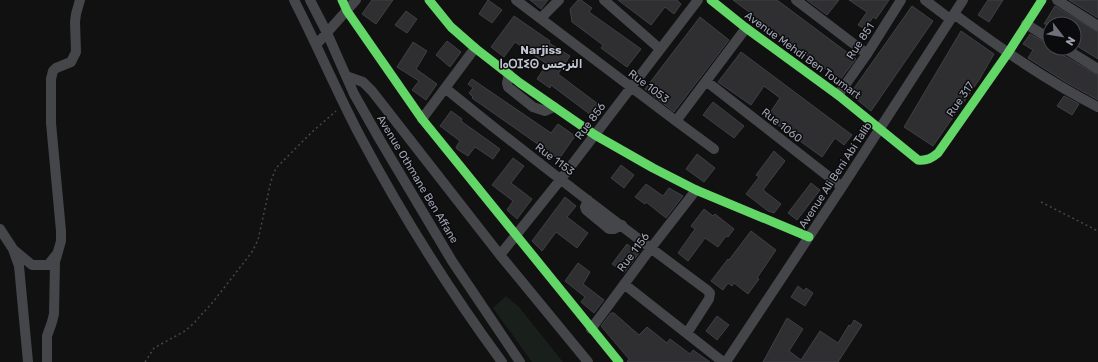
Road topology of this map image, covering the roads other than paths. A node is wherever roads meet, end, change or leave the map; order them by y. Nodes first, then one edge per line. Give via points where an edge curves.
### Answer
1 (80, 0) edge
2 (294, 0) edge
3 (310, 0) edge
4 (342, 0) edge
5 (356, 0) edge
6 (429, 0) edge
7 (516, 0) edge
8 (559, 0) edge
9 (604, 0) edge
10 (698, 0) edge
11 (711, 0) edge
12 (796, 0) edge
13 (901, 0) edge
14 (925, 0) edge
15 (963, 0) edge
16 (1042, 0) edge
17 (1057, 0) edge
18 (348, 10) junction
19 (952, 17) junction
20 (541, 18) junction
21 (1026, 24) junction
22 (1098, 26) edge
23 (746, 28) junction
24 (327, 33) junction
25 (1042, 34) edge
26 (316, 45) junction
27 (476, 48) junction
28 (660, 49) junction
29 (1008, 53) junction
30 (867, 54) junction
31 (1077, 56) edge
32 (1098, 69) edge
33 (509, 74) joint
34 (346, 76) junction
35 (706, 81) junction
36 (631, 87) junction
37 (445, 88) junction
38 (838, 95) junction
39 (554, 107) joint
40 (1098, 107) edge
41 (422, 119) junction
42 (676, 121) junction
43 (880, 128) junction
44 (595, 135) junction
45 (714, 149) dead end
46 (561, 179) junction
47 (842, 187) junction
48 (696, 190) junction
49 (0, 230) edge
50 (516, 236) junction
51 (809, 237) junction
52 (651, 248) junction
53 (13, 249) junction
54 (58, 253) junction
55 (500, 255) junction
56 (624, 284) junction
57 (591, 329) junction
58 (687, 333) junction
59 (28, 362) edge
60 (47, 362) edge
61 (502, 362) edge
62 (520, 362) edge
63 (588, 362) edge
64 (619, 362) edge
65 (725, 362) edge

1 - 54 street via 75,22 76,52 71,62 53,71 51,79 51,123 61,231
2 - 26 street
3 - 24 street, Avenue Othmane Ben Affane
4 - 18 street
5 - 18 street
6 - 27 street via 451,27
7 - 20 street, Rue 1053
8 - 20 street
9 - 28 street
10 - 28 street, Rue 856
11 - 23 street, Avenue Mehdi Ben Toumart
12 - 30 street
13 - 30 street, Rue 851
14 - 19 street
15 - 19 street, Avenue Ali Beni Abi Talib
16 - 21 street, Rue 317
17 - 22 street
18 - 24 street
18 - 41 street
19 - 29 street
19 - 43 street, Avenue Ali Beni Abi Talib
20 - 36 street, Rue 1053
21 - 25 street
21 - 29 street, Rue 317
23 - 35 street
23 - 38 street, Avenue Mehdi Ben Toumart
24 - 26 street
24 - 34 street, Avenue Othmane Ben Affane
26 - 61 street via 344,105 388,187 460,303
27 - 33 street
27 - 37 street
28 - 36 street, Rue 856
29 - 40 street
29 - 43 street, Rue 317 via 933,158 918,160
30 - 38 street, Rue 851
31 - 32 street
33 - 39 street via 508,87 533,107 545,111
34 - 55 street via 363,82 372,91
34 - 62 street, Avenue Othmane Ben Affane via 380,140 452,261
35 - 42 street
35 - 47 street, Rue 1060
36 - 42 street, Rue 1053
36 - 44 street, Rue 856
37 - 41 street
37 - 46 street, Rue 1153
38 - 43 street, Avenue Mehdi Ben Toumart
39 - 44 street
41 - 50 street
42 - 45 street, Rue 1053
43 - 47 street, Avenue Ali Beni Abi Talib
44 - 46 street, Rue 856
44 - 48 street
46 - 50 street, Rue 856
46 - 52 street, Rue 1153
47 - 51 street, Avenue Ali Beni Abi Talib
48 - 51 street
48 - 52 street, Rue 1156
49 - 53 street
50 - 55 street, Rue 856
50 - 57 street
51 - 65 street, Avenue Ali Beni Abi Talib
52 - 56 street, Rue 1156
52 - 58 street, Rue 1153 via 710,293 709,299
53 - 54 street via 32,265 48,265
53 - 59 street via 19,266
54 - 60 street via 55,262 54,314 47,336
55 - 63 street
56 - 57 street, Rue 1156
56 - 58 street
57 - 64 street
58 - 65 street

